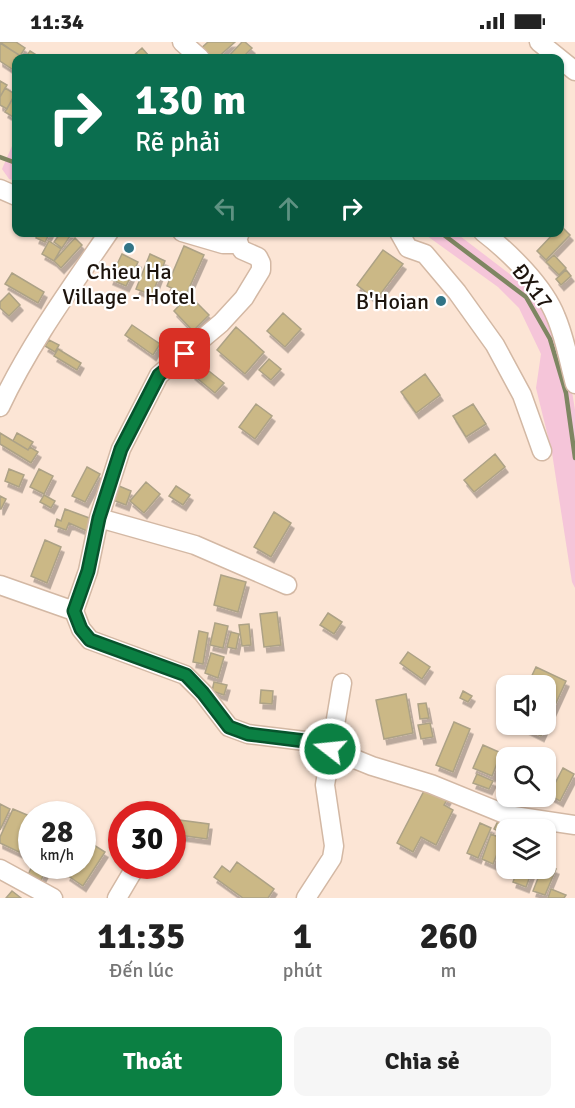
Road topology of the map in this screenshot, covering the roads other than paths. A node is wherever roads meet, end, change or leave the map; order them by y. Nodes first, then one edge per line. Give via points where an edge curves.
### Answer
1 (539, 42) edge
2 (554, 54) edge
3 (106, 237) edge
4 (199, 237) edge
5 (402, 237) edge
6 (488, 237) edge
7 (239, 238) edge
8 (575, 384) edge
9 (0, 407) edge
10 (542, 451) dead end
11 (99, 518) junction
12 (0, 585) edge
13 (288, 585) dead end
14 (74, 611) junction
15 (342, 682) dead end
16 (330, 749) junction
17 (575, 825) edge
18 (0, 869) edge
19 (128, 879) edge
20 (53, 898) edge
21 (117, 898) edge
22 (306, 898) edge

1 - 2 street
3 - 9 street via 58,305
4 - 7 street via 223,244
5 - 10 street via 408,248 425,254 495,345 522,395
6 - 8 street, ĐX17 via 543,293 556,316
7 - 11 street via 242,250 258,257 261,270 244,298 221,323 159,375 121,449
11 - 13 street via 195,545
11 - 14 street via 88,571
12 - 14 street
14 - 16 street via 90,640 186,675 229,727
15 - 16 street
16 - 17 street via 507,815
16 - 22 street via 325,785 334,846 332,858
18 - 20 street
19 - 21 street

